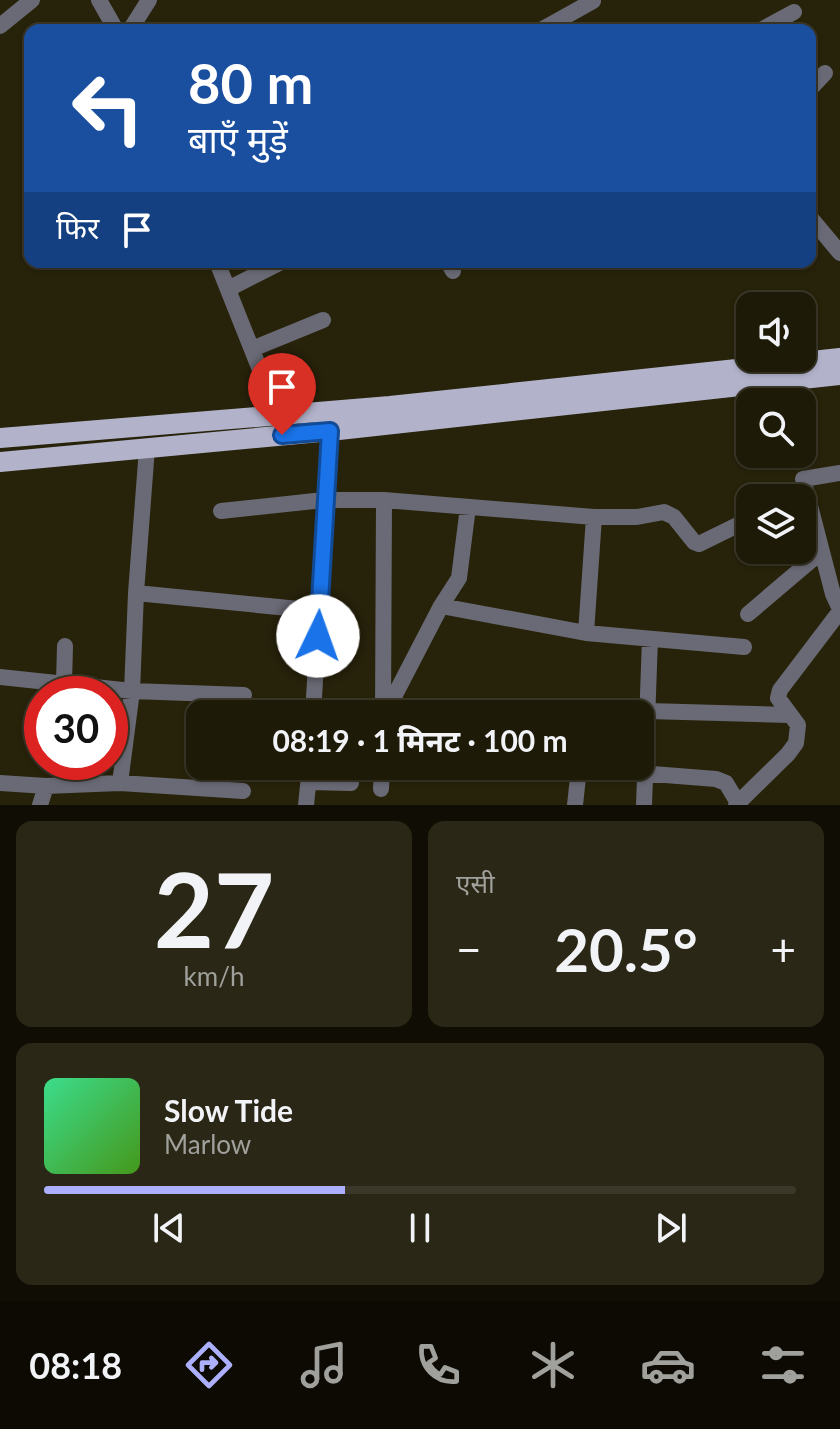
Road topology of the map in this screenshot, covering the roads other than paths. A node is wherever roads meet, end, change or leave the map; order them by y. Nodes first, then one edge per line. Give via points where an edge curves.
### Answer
1 (32, 0) edge
2 (99, 0) edge
3 (149, 0) edge
4 (593, 1) edge
5 (794, 12) dead end
6 (113, 24) edge
7 (134, 24) edge
8 (552, 24) edge
9 (772, 24) edge
10 (0, 26) edge
11 (825, 73) dead end
12 (816, 83) edge
13 (816, 224) edge
14 (840, 253) edge
15 (219, 268) edge
16 (269, 268) edge
17 (228, 289) junction
18 (323, 320) dead end
19 (252, 349) junction
20 (840, 358) edge
21 (840, 375) edge
22 (278, 415) junction
23 (330, 431) junction
24 (0, 438) edge
25 (147, 448) junction
26 (0, 462) edge
27 (840, 473) edge
28 (802, 484) edge
29 (324, 500) junction
30 (384, 500) junction
31 (468, 507) junction
32 (221, 511) dead end
33 (594, 517) junction
34 (736, 526) edge
35 (816, 540) edge
36 (821, 552) junction
37 (835, 582) edge
38 (136, 593) junction
39 (441, 606) junction
40 (840, 610) edge
41 (319, 611) junction
42 (748, 614) dead end
43 (586, 633) junction
44 (650, 639) junction
45 (65, 646) dead end
46 (744, 647) dead end
47 (64, 676) edge
48 (0, 677) edge
49 (24, 679) edge
50 (128, 691) edge
51 (132, 691) junction
52 (244, 695) dead end
53 (314, 700) edge
54 (384, 700) edge
55 (391, 700) edge
56 (648, 700) edge
57 (654, 711) edge
58 (789, 715) junction
59 (654, 775) edge
60 (308, 780) edge
61 (337, 780) edge
62 (381, 780) edge
63 (578, 780) edge
64 (646, 780) edge
65 (0, 783) edge
66 (120, 783) junction
67 (351, 783) dead end
68 (46, 786) junction
69 (381, 789) dead end
70 (243, 791) dead end
71 (209, 797) edge
72 (737, 804) edge
73 (40, 805) edge
74 (306, 805) edge
75 (575, 805) edge
76 (644, 805) edge

1 - 10 street
2 - 6 street
3 - 7 street
4 - 8 street
5 - 9 street
11 - 12 street
13 - 14 street
15 - 17 street
16 - 17 street
17 - 19 street
18 - 19 street
19 - 22 street
20 - 22 main road
21 - 23 main road
22 - 24 main road
23 - 25 main road
23 - 29 street
25 - 26 main road
25 - 38 street
27 - 28 street via 803,479
29 - 30 street
29 - 32 street
29 - 41 street
30 - 31 street
30 - 54 street
31 - 33 street
31 - 39 street via 459,578
33 - 34 street via 664,512 699,544
33 - 43 street
35 - 36 street
36 - 37 street
36 - 42 street
37 - 40 street
38 - 41 street
38 - 51 street
39 - 43 street
39 - 55 street
40 - 58 street via 780,690 778,698
41 - 53 street
43 - 44 street
44 - 46 street
44 - 56 street
45 - 47 street
48 - 49 street
50 - 51 street
51 - 52 street
51 - 66 street
57 - 58 street
58 - 72 street via 798,725 796,743
59 - 72 street via 716,779 726,783
60 - 74 street
61 - 67 street
62 - 69 street
63 - 75 street
64 - 76 street
65 - 68 street
66 - 68 street
66 - 71 street
68 - 73 street
70 - 71 street

